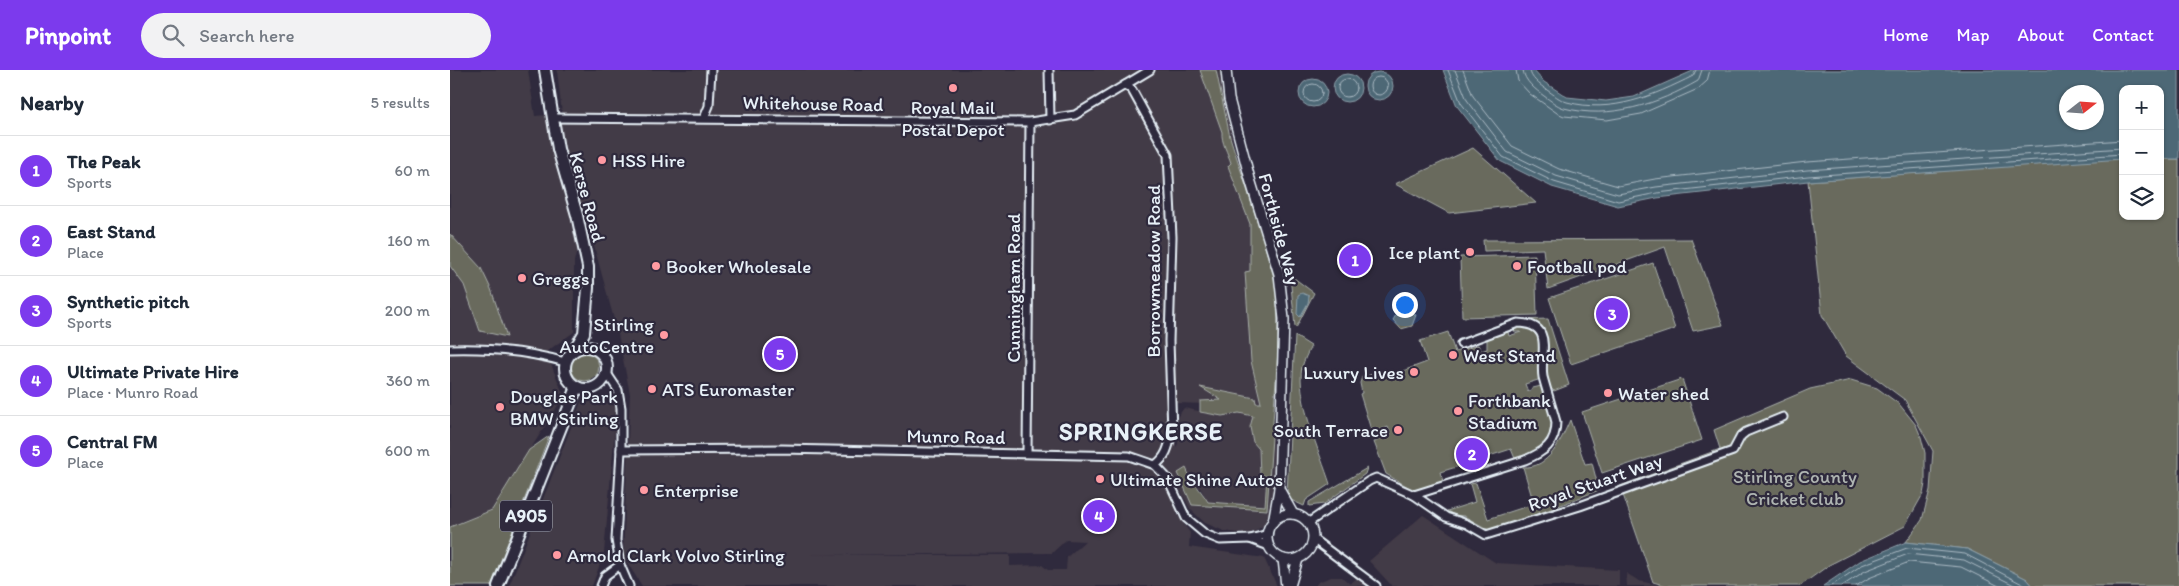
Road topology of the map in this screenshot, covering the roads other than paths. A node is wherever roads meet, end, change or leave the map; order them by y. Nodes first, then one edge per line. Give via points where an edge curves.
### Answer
1 (545, 70) edge
2 (711, 70) edge
3 (1049, 70) edge
4 (1150, 70) edge
5 (1226, 70) edge
6 (1125, 85) junction
7 (552, 118) junction
8 (704, 118) junction
9 (1050, 120) junction
10 (1030, 122) junction
11 (584, 333) junction
12 (1460, 344) dead end
13 (450, 350) edge
14 (574, 350) junction
15 (596, 350) junction
16 (565, 362) junction
17 (606, 372) junction
18 (577, 388) junction
19 (1783, 417) dead end
20 (620, 450) junction
21 (1027, 453) junction
22 (1155, 465) junction
23 (1279, 489) junction
24 (1414, 495) junction
25 (1293, 514) junction
26 (1273, 522) junction
27 (1308, 523) junction
28 (1268, 534) junction
29 (1250, 539) junction
30 (1313, 539) junction
31 (1269, 546) junction
32 (1283, 559) junction
33 (1298, 559) junction
34 (620, 565) junction
35 (498, 586) edge
36 (601, 586) edge
37 (629, 586) edge
38 (1286, 586) edge
39 (1290, 586) edge
40 (1376, 586) edge

1 - 7 main road, Kerse Road
2 - 8 street via 709,106
3 - 9 street
4 - 6 street, Whitehouse Road
5 - 23 street, Forthside Way via 1229,99 1279,274 1285,335
6 - 9 street, Whitehouse Road via 1075,115
6 - 22 street, Borrowmeadow Road via 1132,90 1168,155 1172,237 1169,341 1172,432 1163,460
7 - 8 street, Whitehouse Road
7 - 11 main road, Kerse Road via 588,267
8 - 10 street, Whitehouse Road
9 - 10 street, Whitehouse Road
10 - 21 street, Cunningham Road
11 - 14 main road, Kerse Road
11 - 15 main road
12 - 24 street via 1518,323 1533,326 1545,344 1543,375 1556,430 1549,447 1542,453
13 - 16 street via 481,348
14 - 15 main road via 585,347
14 - 16 main road
15 - 17 main road via 605,359
16 - 18 main road via 568,380
17 - 18 main road via 595,387
17 - 20 street via 618,390
18 - 35 main road, A905
19 - 24 street, Royal Stuart Way via 1746,432 1733,451 1580,506 1486,535 1446,517
20 - 21 street, Munro Road
20 - 34 street via 616,540
21 - 22 street, Munro Road via 1130,456
22 - 29 street via 1168,479 1186,518 1205,534 1220,540
23 - 25 street, Forthside Way
23 - 26 street, Forthside Way
24 - 27 street, Royal Stuart Way via 1376,478
25 - 26 street
25 - 27 street
26 - 28 street
27 - 30 street
28 - 29 street
28 - 31 street
29 - 31 street
30 - 33 street via 1309,551
30 - 40 street
31 - 32 street
32 - 33 street
32 - 38 street
33 - 39 street
34 - 36 street via 605,576
34 - 37 street

